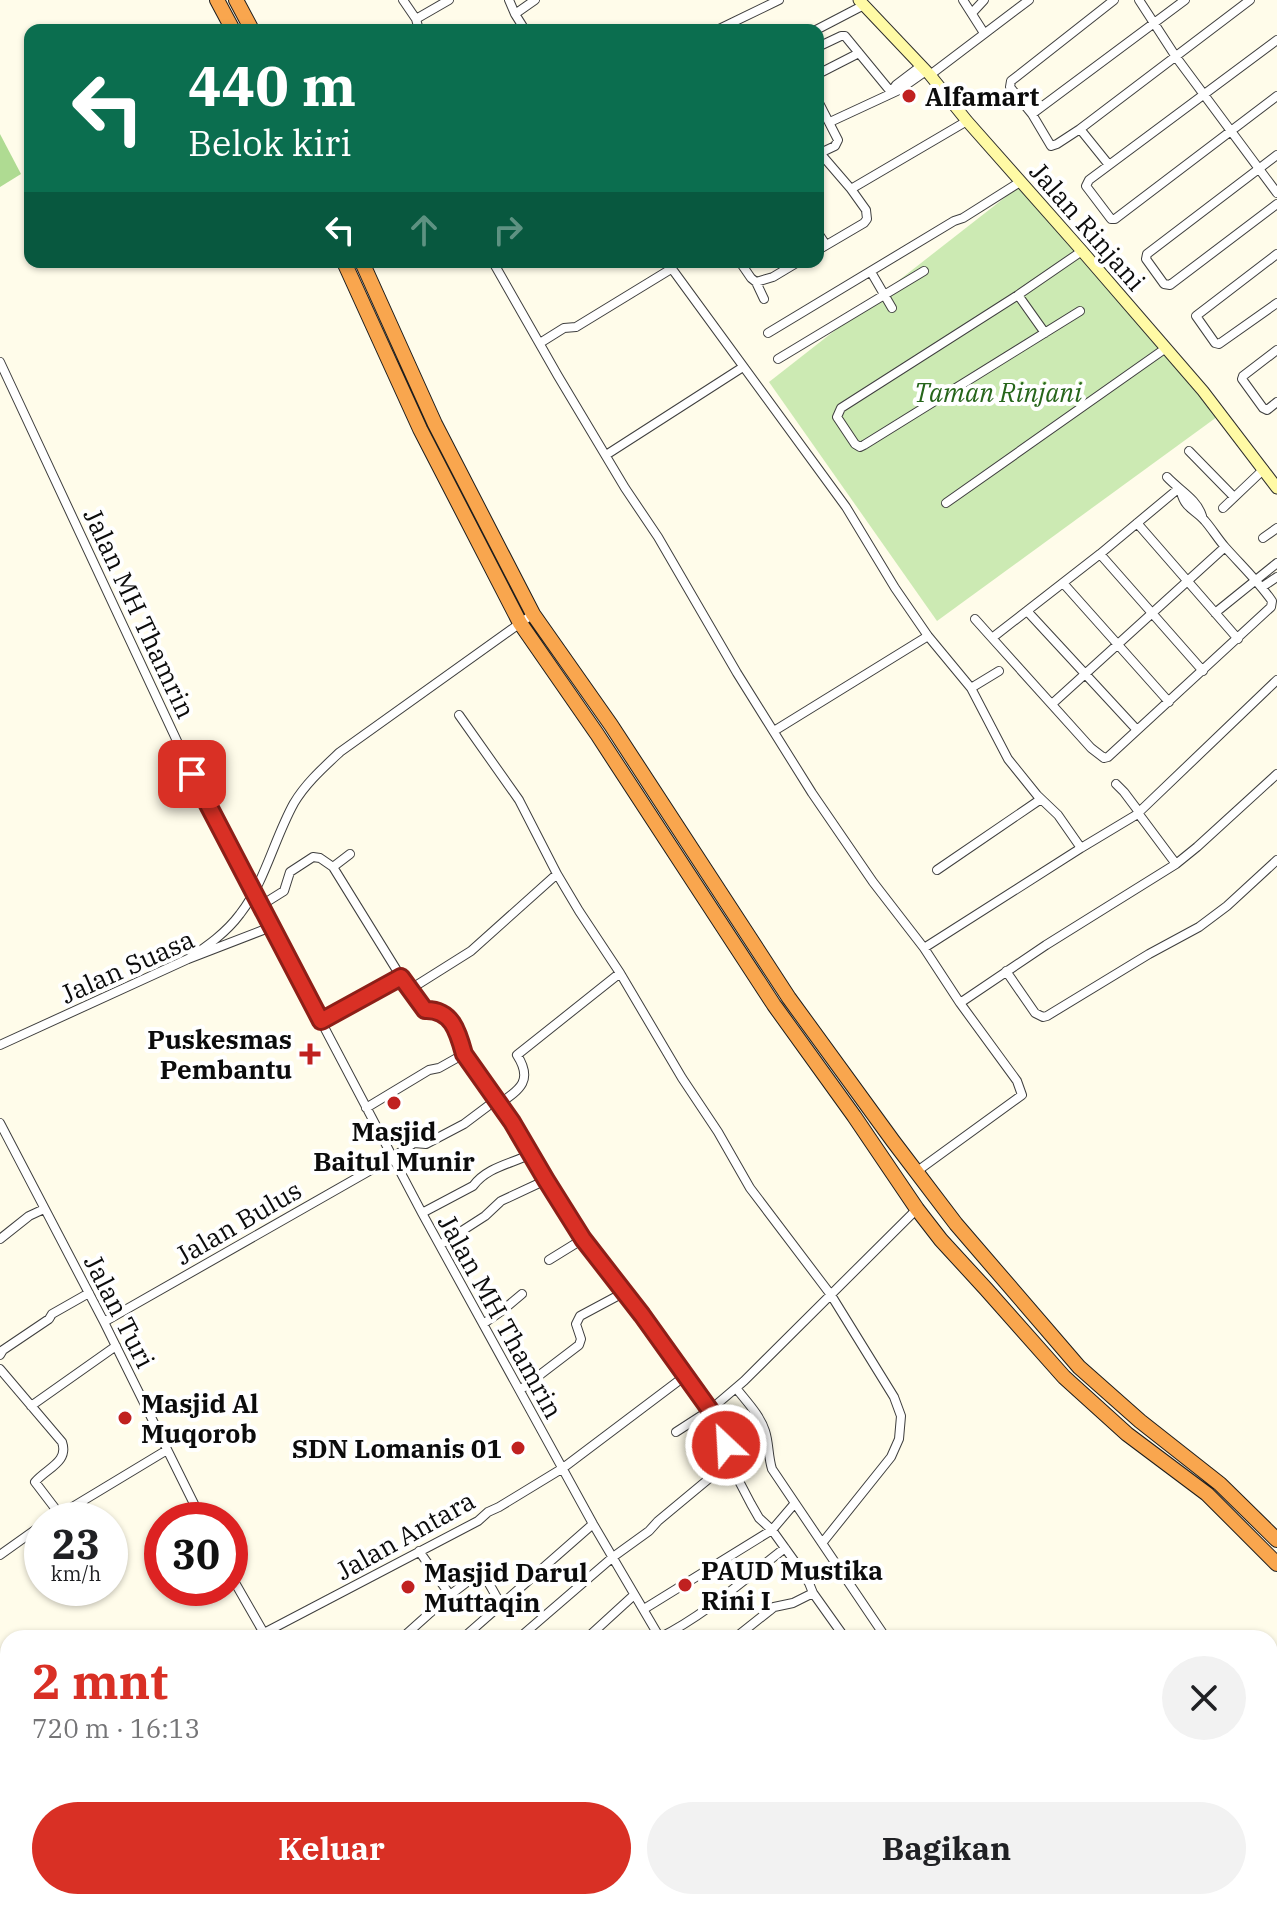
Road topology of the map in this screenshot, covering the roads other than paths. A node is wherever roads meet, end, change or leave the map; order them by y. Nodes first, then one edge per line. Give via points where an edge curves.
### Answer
1 (217, 0) edge
2 (236, 0) edge
3 (403, 0) edge
4 (449, 0) edge
5 (509, 0) edge
6 (535, 0) edge
7 (779, 0) edge
8 (963, 0) edge
9 (984, 0) edge
10 (1029, 0) edge
11 (1114, 0) edge
12 (1139, 0) edge
13 (1185, 0) edge
14 (1250, 0) edge
15 (862, 3) edge
16 (972, 13) junction
17 (515, 14) junction
18 (416, 19) junction
19 (1154, 23) junction
20 (230, 24) edge
21 (249, 24) edge
22 (417, 24) edge
23 (521, 24) edge
24 (729, 24) edge
25 (824, 25) edge
26 (984, 33) junction
27 (1277, 40) edge
28 (824, 44) edge
29 (859, 53) junction
30 (1176, 57) junction
31 (824, 71) edge
32 (926, 71) junction
33 (891, 92) junction
34 (1203, 93) junction
35 (1277, 96) edge
36 (824, 112) edge
37 (1032, 114) junction
38 (967, 121) junction
39 (830, 122) junction
40 (1080, 129) junction
41 (1230, 130) junction
42 (824, 152) edge
43 (1277, 155) edge
44 (824, 159) edge
45 (1109, 165) junction
46 (1259, 168) junction
47 (1018, 180) junction
48 (851, 189) junction
49 (1277, 193) edge
50 (1277, 204) edge
51 (824, 247) edge
52 (1082, 251) junction
53 (1277, 254) edge
54 (347, 268) edge
55 (365, 268) edge
56 (496, 268) edge
57 (664, 268) edge
58 (671, 268) edge
59 (744, 268) edge
60 (786, 268) edge
61 (924, 271) dead end
62 (871, 272) junction
63 (756, 282) junction
64 (885, 295) junction
65 (1018, 295) junction
66 (764, 299) dead end
67 (1277, 303) edge
68 (892, 308) dead end
69 (1080, 311) dead end
70 (768, 333) dead end
71 (1045, 333) junction
72 (540, 343) junction
73 (1166, 348) junction
74 (1277, 350) edge
75 (778, 359) dead end
76 (0, 362) edge
77 (743, 367) junction
78 (1277, 402) edge
79 (1189, 451) dead end
80 (606, 455) junction
81 (1264, 469) junction
82 (1167, 477) dead end
83 (1277, 488) edge
84 (1180, 490) junction
85 (1234, 497) junction
86 (946, 503) dead end
87 (1223, 508) dead end
88 (1137, 523) junction
89 (1277, 528) edge
90 (1263, 538) dead end
91 (1225, 547) junction
92 (1100, 554) junction
93 (1277, 563) edge
94 (1277, 577) edge
95 (1187, 581) junction
96 (1063, 583) junction
97 (1259, 583) junction
98 (1027, 611) junction
99 (1152, 612) junction
100 (1215, 613) junction
101 (526, 619) junction
102 (975, 619) dead end
103 (928, 636) junction
104 (992, 638) junction
105 (1238, 639) junction
106 (1117, 643) junction
107 (999, 671) dead end
108 (1203, 671) junction
109 (1084, 672) junction
110 (1277, 680) edge
111 (971, 688) junction
112 (1169, 702) junction
113 (1052, 704) junction
114 (459, 715) dead end
115 (1137, 730) junction
116 (774, 731) junction
117 (1277, 774) edge
118 (1116, 784) dead end
119 (1041, 799) junction
120 (1138, 813) junction
121 (1081, 848) junction
122 (350, 854) dead end
123 (1277, 860) edge
124 (1176, 864) junction
125 (333, 867) junction
126 (705, 870) junction
127 (937, 870) dead end
128 (557, 874) junction
129 (692, 879) junction
130 (253, 894) junction
131 (260, 906) junction
132 (271, 927) junction
133 (924, 948) junction
134 (188, 959) junction
135 (1006, 971) junction
136 (620, 973) junction
137 (401, 977) junction
138 (409, 990) junction
139 (960, 1003) junction
140 (321, 1021) junction
141 (0, 1045) edge
142 (464, 1054) junction
143 (498, 1102) junction
144 (366, 1108) junction
145 (0, 1123) edge
146 (893, 1141) junction
147 (878, 1153) junction
148 (531, 1154) junction
149 (392, 1158) junction
150 (916, 1172) junction
151 (546, 1180) junction
152 (44, 1209) junction
153 (917, 1209) junction
154 (422, 1213) junction
155 (956, 1224) junction
156 (0, 1239) edge
157 (583, 1239) junction
158 (941, 1240) junction
159 (440, 1245) junction
160 (549, 1260) dead end
161 (89, 1293) junction
162 (623, 1293) junction
163 (522, 1294) dead end
164 (831, 1295) junction
165 (1026, 1307) junction
166 (1012, 1319) junction
167 (104, 1322) junction
168 (483, 1324) junction
169 (116, 1346) junction
170 (1, 1350) edge
171 (0, 1369) edge
172 (685, 1376) junction
173 (736, 1388) junction
174 (520, 1390) junction
175 (31, 1406) junction
176 (710, 1410) junction
177 (676, 1432) dead end
178 (167, 1450) junction
179 (729, 1462) junction
180 (563, 1468) junction
181 (50, 1502) edge
182 (86, 1502) edge
183 (193, 1502) edge
184 (795, 1503) junction
185 (593, 1524) junction
186 (772, 1530) junction
187 (24, 1538) edge
188 (1277, 1540) edge
189 (0, 1541) edge
190 (823, 1542) junction
191 (785, 1548) junction
192 (419, 1551) junction
193 (4, 1553) edge
194 (613, 1557) junction
195 (1277, 1564) edge
196 (813, 1593) junction
197 (450, 1595) junction
198 (634, 1595) junction
199 (500, 1603) junction
200 (248, 1605) edge
201 (644, 1609) junction
202 (263, 1630) edge
203 (277, 1630) edge
204 (411, 1630) edge
205 (471, 1630) edge
206 (528, 1630) edge
207 (596, 1630) edge
208 (655, 1630) edge
209 (673, 1630) edge
210 (745, 1630) edge
211 (839, 1630) edge
212 (881, 1630) edge

1 - 20 highway
2 - 21 highway
3 - 18 street
4 - 18 street
5 - 17 street
6 - 17 street
7 - 24 street
8 - 16 street
9 - 16 street
10 - 26 street
11 - 37 street via 1011,81 1010,87
12 - 19 street
13 - 19 street
14 - 30 street
15 - 25 street
15 - 32 street, Jalan Rinjani
16 - 26 street
17 - 23 street
18 - 22 street
19 - 30 street
19 - 37 street
26 - 32 street
27 - 34 street
28 - 29 street via 844,35
29 - 31 street
29 - 33 street
30 - 34 street
30 - 40 street
32 - 33 street
32 - 38 street, Jalan Rinjani
33 - 39 street
34 - 41 street
34 - 45 street
35 - 41 street
36 - 39 street
37 - 40 street via 1051,146
38 - 47 street, Jalan Rinjani
38 - 48 street
39 - 42 street via 838,140
40 - 45 street
41 - 45 street via 1113,220 1086,185
41 - 46 street
43 - 46 street
44 - 48 street
46 - 49 street
46 - 50 street via 1146,259 1170,285
47 - 52 street, Jalan Rinjani
47 - 62 street
48 - 51 street via 867,219
52 - 65 street
52 - 73 street, Jalan Rinjani
53 - 67 street via 1196,316 1219,344
54 - 101 highway via 420,429
55 - 101 highway
56 - 72 street
57 - 72 street via 576,327
58 - 77 street
59 - 63 street
60 - 63 street
61 - 64 street
62 - 64 street
62 - 70 street
63 - 66 street
64 - 68 street
64 - 75 street
65 - 71 street
65 - 71 street via 841,408 837,417 855,444 864,445
69 - 71 street
72 - 80 street
73 - 81 street, Jalan Rinjani
73 - 86 street
74 - 78 street via 1242,379 1263,408
76 - 130 street, Jalan MH Thamrin
77 - 80 street
77 - 103 street via 846,507
79 - 85 street
80 - 116 street
81 - 83 street, Jalan Rinjani
81 - 85 street
82 - 84 street
84 - 88 street
84 - 91 street
85 - 87 street
88 - 92 street
88 - 95 street
89 - 90 street
91 - 95 street
91 - 97 street
92 - 96 street
92 - 99 street
93 - 97 street
94 - 97 street
95 - 99 street
95 - 100 street
96 - 98 street
96 - 106 street
97 - 100 street
97 - 105 street via 1271,607
98 - 104 street
98 - 109 street
99 - 106 street
99 - 108 street
100 - 105 street
101 - 126 highway via 611,725
101 - 129 highway
101 - 130 street via 319,772 295,801
102 - 104 street
103 - 111 street
103 - 116 street
104 - 113 street
105 - 108 street
106 - 109 street
106 - 112 street
107 - 111 street
108 - 112 street
109 - 113 street
109 - 115 street
110 - 120 street
111 - 119 street via 1008,759
112 - 115 street
113 - 115 street via 1104,758
114 - 128 street via 519,800
116 - 133 street via 839,834
117 - 124 street
118 - 120 street
119 - 121 street
119 - 127 street
120 - 121 street
120 - 124 street
121 - 133 street
122 - 125 street
123 - 135 street via 1199,927 1047,1016 1035,1013
124 - 135 street
125 - 131 street via 313,857 290,872 282,894
125 - 137 street
126 - 129 highway
126 - 146 highway
128 - 136 street
128 - 138 street via 471,951
129 - 147 highway
130 - 131 street, Jalan MH Thamrin
130 - 134 street via 225,931
131 - 132 street, Jalan MH Thamrin
132 - 134 street, Jalan Suasa
132 - 140 street, Jalan MH Thamrin
133 - 139 street
134 - 141 street, Jalan Suasa
135 - 139 street
136 - 143 street, Jalan Bulus via 517,1055 524,1066 523,1083
136 - 164 street via 750,1188
137 - 138 street
137 - 140 street
138 - 142 street via 425,1010 448,1016
139 - 150 street via 1022,1095
140 - 144 street, Jalan MH Thamrin
142 - 143 street
142 - 144 street
143 - 148 street
143 - 149 street, Jalan Bulus
144 - 149 street, Jalan MH Thamrin
145 - 152 street, Jalan Turi
146 - 147 highway
146 - 150 highway
147 - 153 highway
148 - 151 street
148 - 154 street via 502,1165
149 - 154 street, Jalan MH Thamrin
149 - 167 street, Jalan Bulus
150 - 155 highway
151 - 157 street
151 - 159 street via 501,1201
152 - 156 street
152 - 161 street, Jalan Turi
153 - 158 highway
153 - 164 street
154 - 159 street, Jalan MH Thamrin
155 - 158 highway
155 - 165 highway
157 - 160 street
157 - 162 street
158 - 166 highway
159 - 168 street, Jalan MH Thamrin
161 - 167 street, Jalan Turi
161 - 170 street
162 - 172 street
162 - 174 street via 580,1316 579,1345
163 - 168 street
164 - 173 street
164 - 190 street via 901,1416 889,1461
165 - 166 highway
165 - 188 highway via 1109,1395 1220,1484
166 - 195 highway via 1086,1398 1207,1494
167 - 169 street, Jalan Turi
168 - 174 street, Jalan MH Thamrin
169 - 175 street
169 - 178 street, Jalan Turi
171 - 175 street
172 - 176 street
172 - 180 street, Jalan Antara
173 - 176 street
173 - 184 street via 758,1416 772,1469
174 - 180 street, Jalan MH Thamrin
175 - 181 street via 64,1449 63,1457 35,1482
176 - 177 street
176 - 179 street
178 - 182 street
178 - 183 street, Jalan Turi
179 - 186 street via 755,1511
179 - 194 street
180 - 185 street, Jalan MH Thamrin
180 - 192 street, Jalan Antara
184 - 186 street
184 - 190 street
185 - 194 street, Jalan MH Thamrin
185 - 199 street
186 - 191 street
186 - 201 street
187 - 193 street
189 - 193 street
190 - 212 street
191 - 196 street
191 - 209 street
192 - 197 street
192 - 203 street, Jalan Antara
194 - 198 street, Jalan MH Thamrin
194 - 206 street
196 - 210 street via 774,1607
196 - 211 street
197 - 199 street via 481,1575
197 - 204 street
198 - 201 street, Jalan MH Thamrin
198 - 207 street
199 - 205 street
200 - 202 street
201 - 208 street, Jalan MH Thamrin

